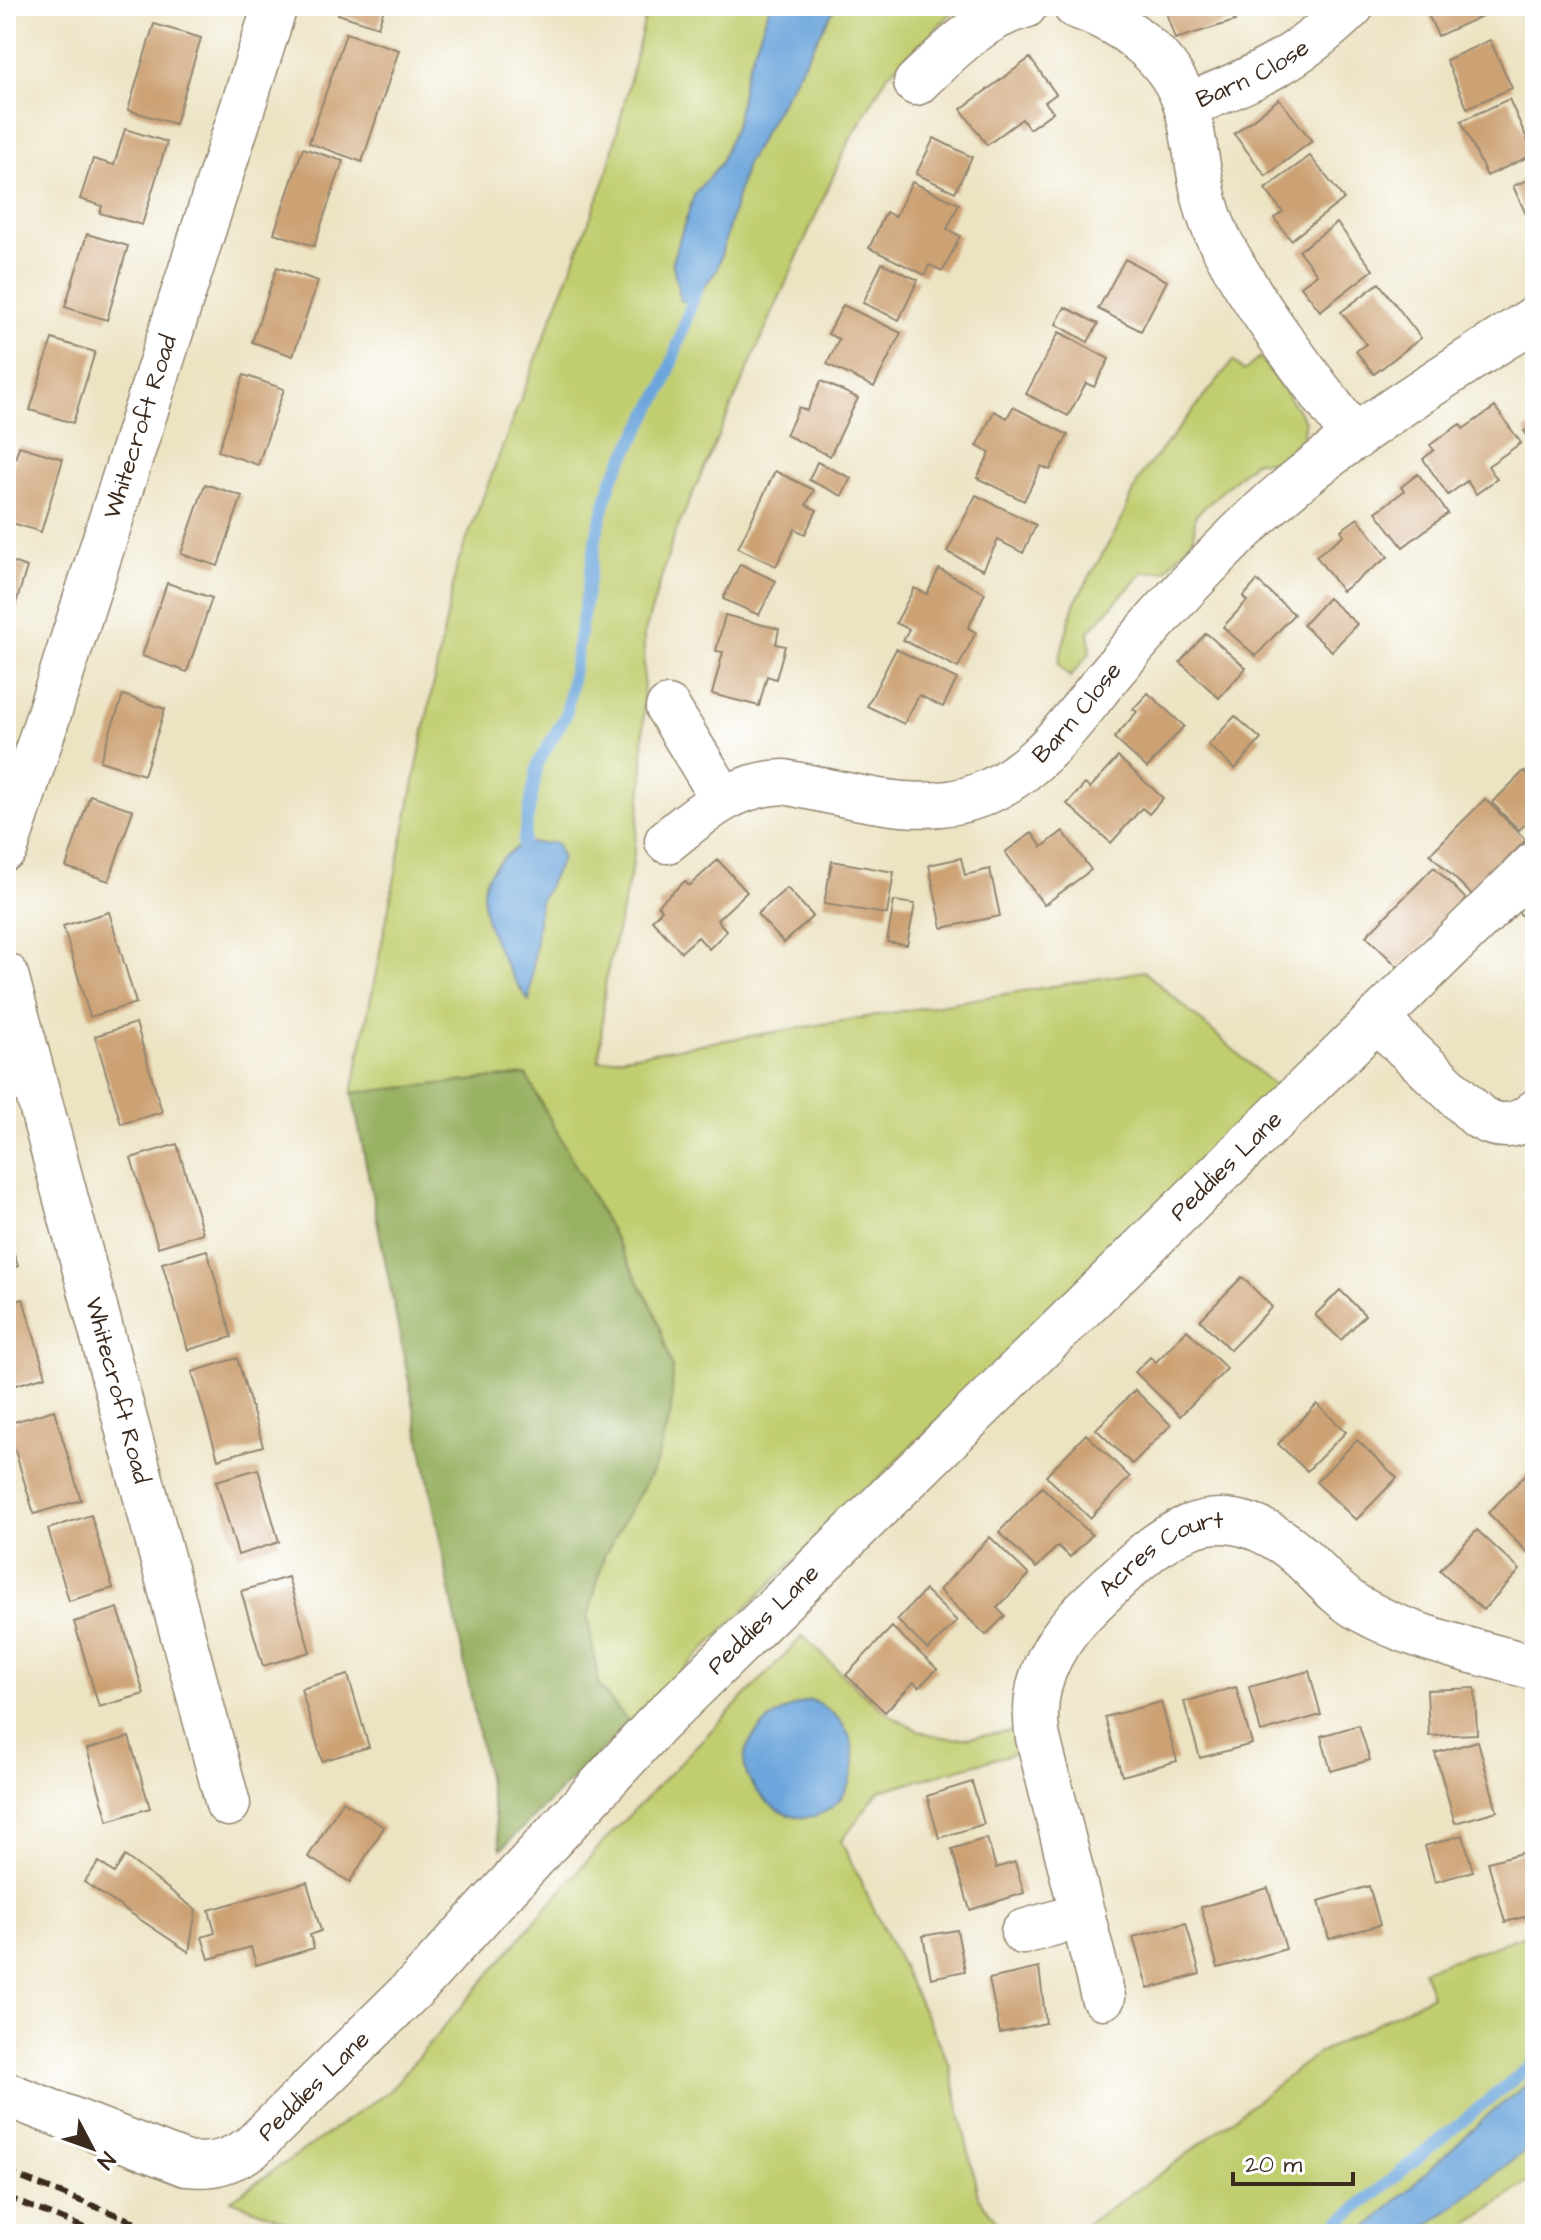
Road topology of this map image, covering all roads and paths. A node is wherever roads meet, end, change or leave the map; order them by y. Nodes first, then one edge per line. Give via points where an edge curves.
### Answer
1 (275, 6) edge
2 (1075, 6) edge
3 (1352, 6) edge
4 (1012, 8) edge
5 (916, 83) dead end
6 (1186, 106) junction
7 (1535, 318) edge
8 (1355, 438) junction
9 (668, 708) dead end
10 (722, 797) junction
11 (667, 841) dead end
12 (6, 848) edge
13 (1535, 864) edge
14 (6, 975) edge
15 (1377, 1020) junction
16 (1535, 1112) edge
17 (1535, 1668) edge
18 (228, 1804) dead end
19 (1083, 1915) junction
20 (1023, 1932) dead end
21 (1103, 1997) dead end
22 (6, 2094) edge

1 - 12 street, Whitecroft Road
2 - 6 street, Barn Close via 1141,41 1160,61
3 - 6 street, Barn Close via 1289,60
4 - 5 street via 983,25
6 - 8 street, Barn Close via 1195,166 1218,238 1261,311
7 - 8 street, Barn Close
8 - 10 street, Barn Close via 1280,496 1210,563 1023,773 977,796 946,803 915,805 784,782 745,787
9 - 10 street
10 - 11 street, Barn Close
13 - 15 street, Peddies Lane
14 - 18 street, Whitecroft Road
15 - 16 street via 1494,1126 1512,1126
15 - 22 street, Peddies Lane via 656,1725 418,1984 251,2148 228,2162 186,2164
17 - 19 street, Acres Court via 1396,1628 1358,1608 1284,1543 1257,1529 1224,1520 1190,1523 1163,1538 1079,1615 1042,1672 1036,1728
19 - 20 street
19 - 21 street, Acres Court

